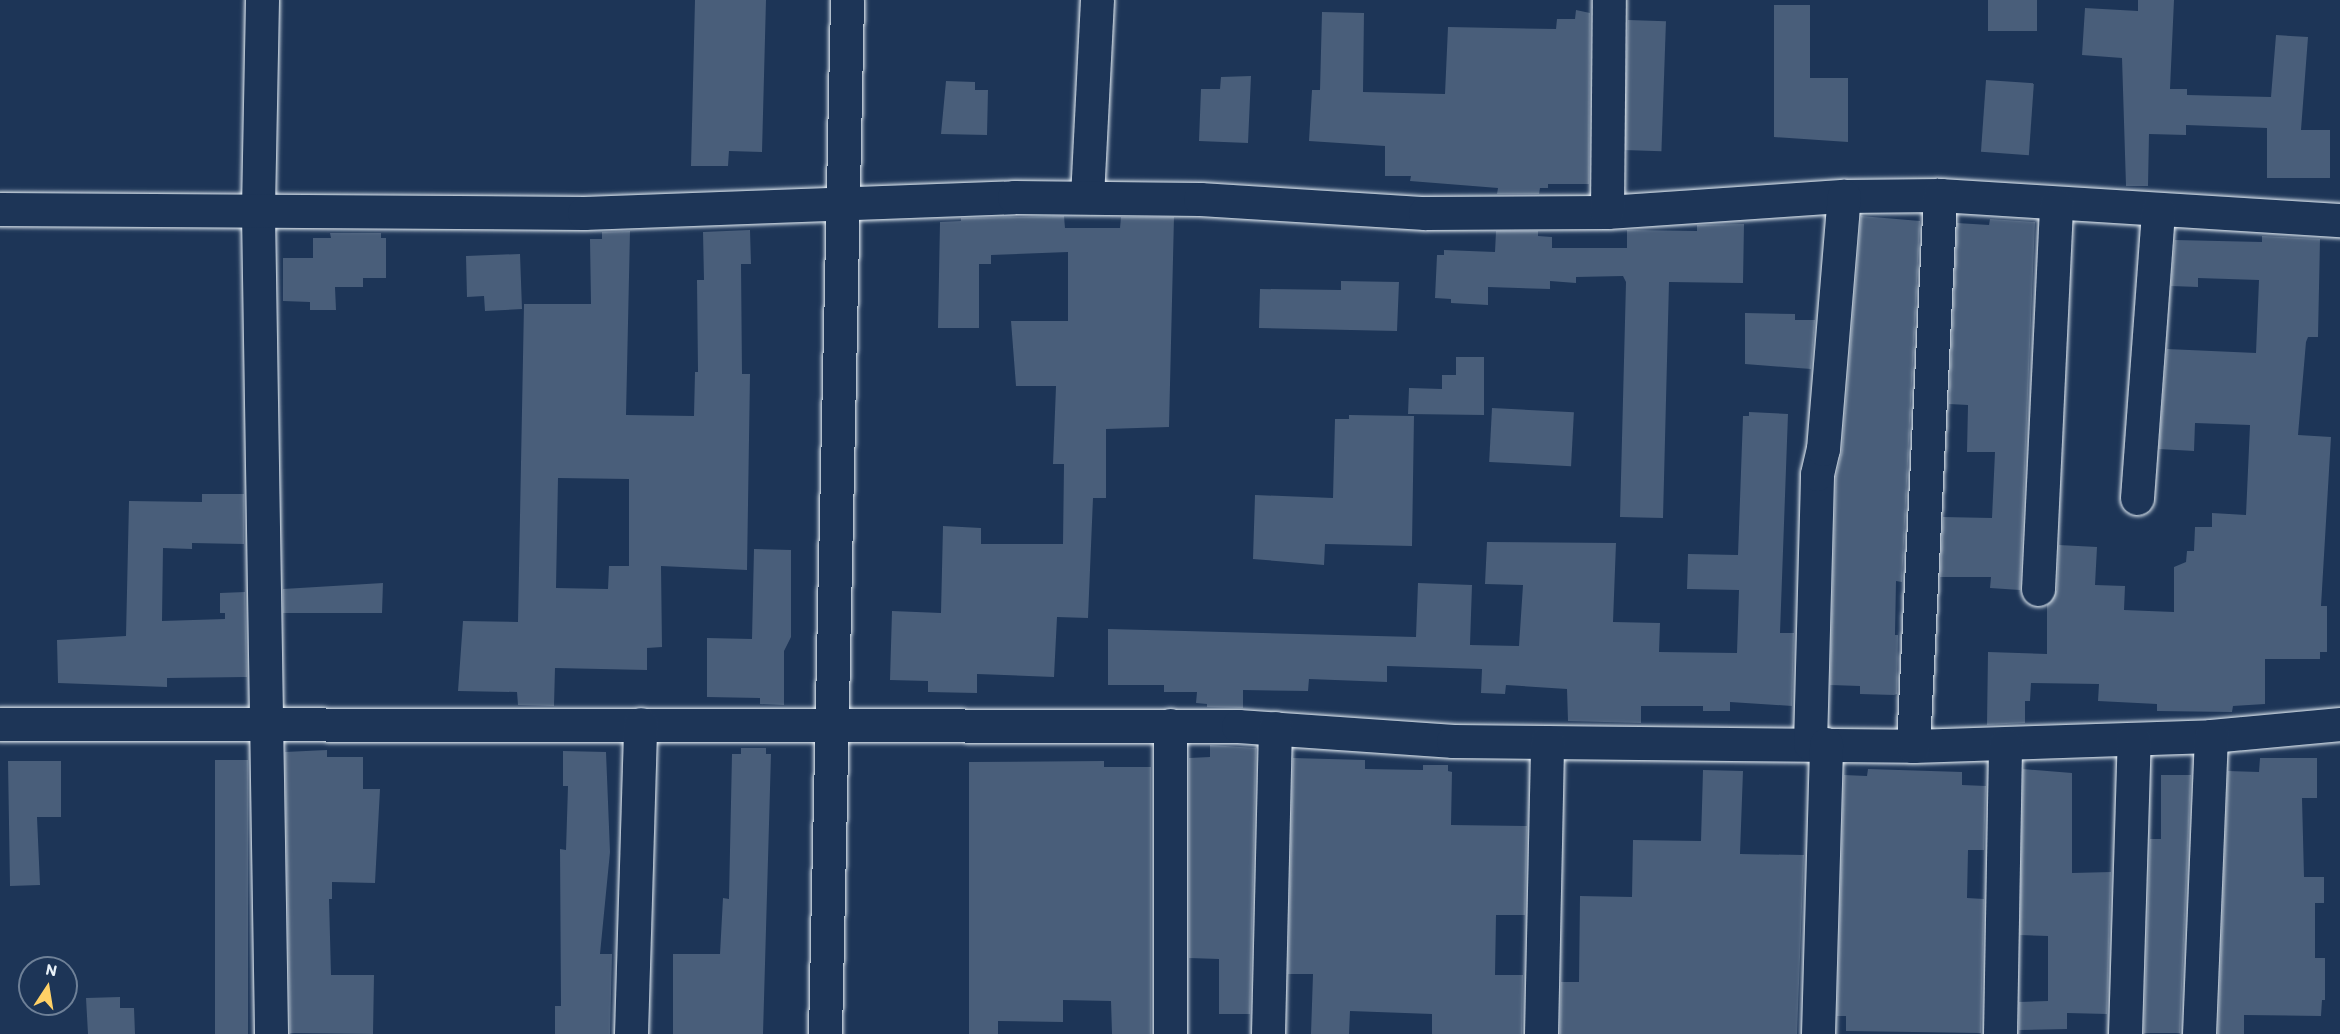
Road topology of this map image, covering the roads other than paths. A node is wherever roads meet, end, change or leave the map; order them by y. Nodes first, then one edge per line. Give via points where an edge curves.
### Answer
1 (262, 0) edge
2 (847, 0) edge
3 (1097, 0) edge
4 (1609, 0) edge
5 (1940, 195) junction
6 (1844, 196) junction
7 (1087, 197) junction
8 (843, 203) junction
9 (2056, 205) junction
10 (0, 209) edge
11 (2158, 211) junction
12 (1607, 212) junction
13 (258, 213) junction
14 (2340, 220) edge
15 (2137, 498) dead end
16 (2038, 589) dead end
17 (0, 724) edge
18 (266, 724) junction
19 (640, 724) junction
20 (2340, 724) edge
21 (833, 725) junction
22 (1170, 725) junction
23 (1275, 728) junction
24 (2211, 736) junction
25 (2134, 739) junction
26 (1546, 742) junction
27 (1818, 744) junction
28 (2005, 745) junction
29 (1913, 746) junction
30 (271, 1034) edge
31 (631, 1034) edge
32 (825, 1034) edge
33 (1170, 1034) edge
34 (1268, 1034) edge
35 (1541, 1034) edge
36 (1818, 1034) edge
37 (2000, 1034) edge
38 (2125, 1034) edge
39 (2199, 1034) edge

1 - 13 street
2 - 8 street
3 - 7 street
4 - 12 street
5 - 6 street
5 - 9 street
5 - 29 street
6 - 12 street
6 - 27 street via 1823,449 1817,474
7 - 8 street
7 - 12 street via 1200,199 1425,213
8 - 13 street via 584,213
8 - 21 street
9 - 11 street
9 - 16 street
10 - 13 street
11 - 14 street
11 - 15 street
13 - 18 street
17 - 18 street
18 - 19 street
18 - 30 street
19 - 21 street
19 - 31 street
20 - 24 street
21 - 22 street
21 - 32 street
22 - 23 street
22 - 33 street
23 - 26 street via 1453,741
23 - 34 street
24 - 25 street
24 - 39 street
25 - 28 street
25 - 38 street
26 - 27 street
26 - 35 street
27 - 29 street
27 - 36 street
28 - 29 street
28 - 37 street

